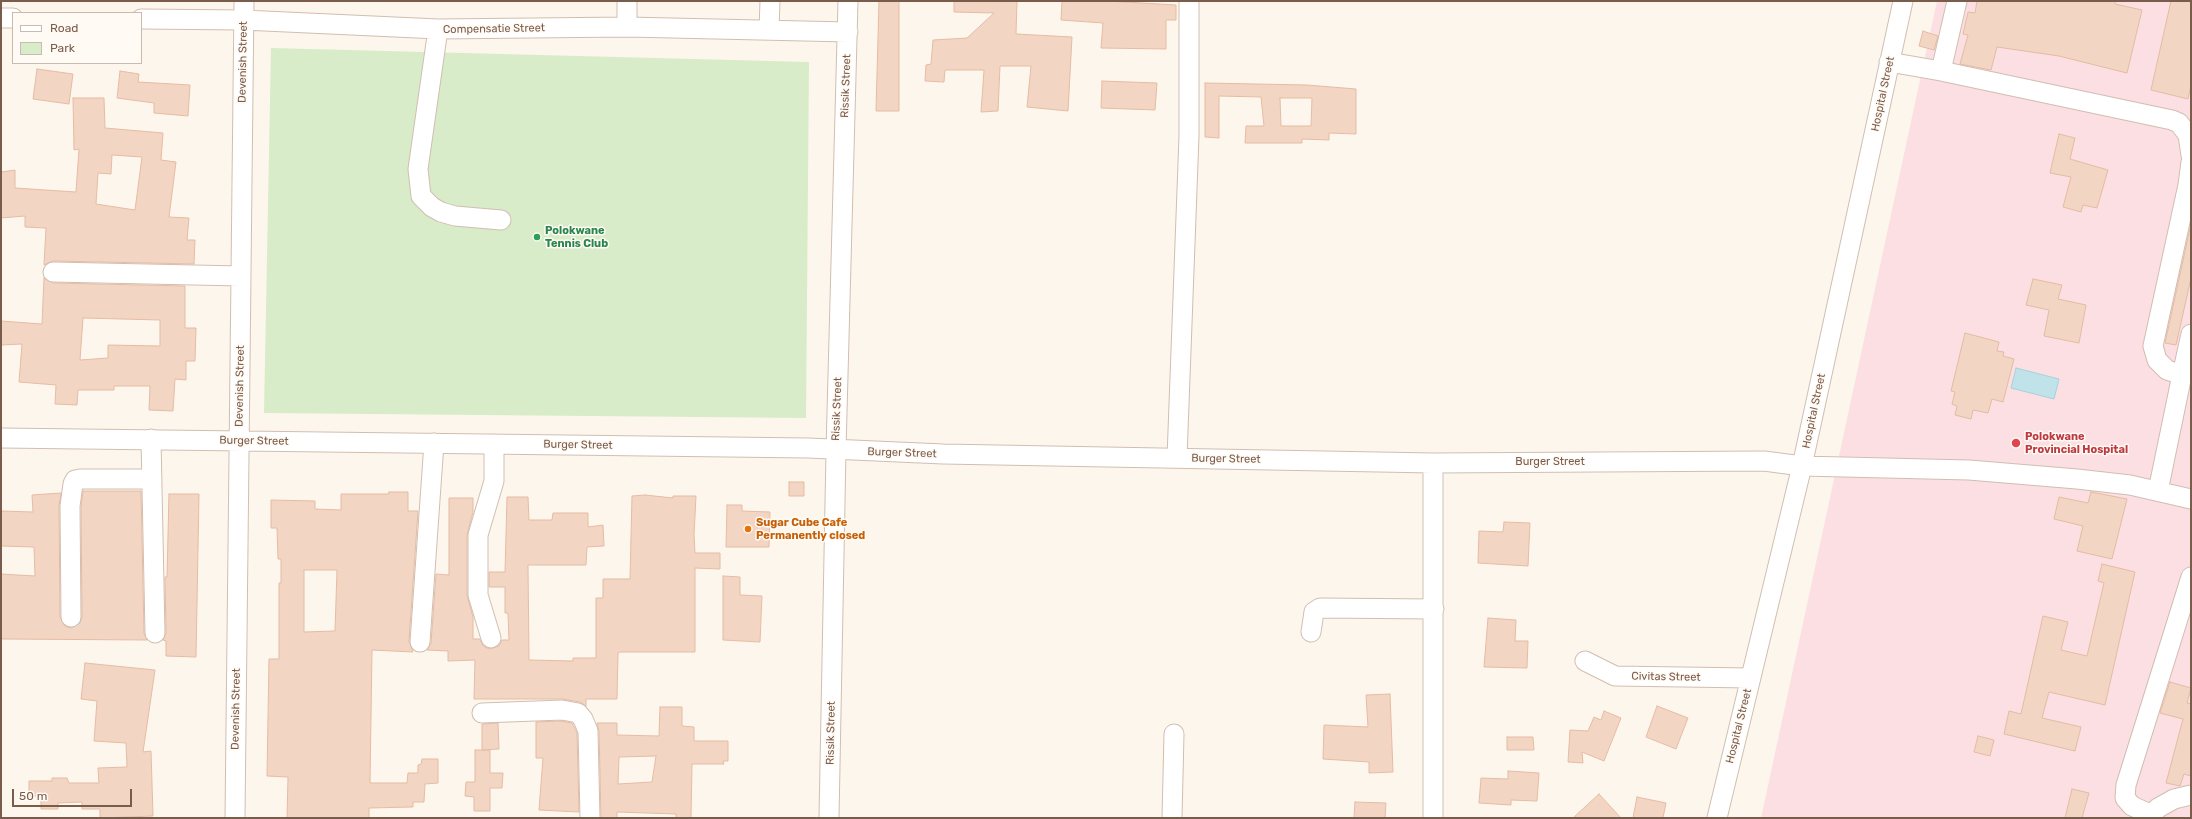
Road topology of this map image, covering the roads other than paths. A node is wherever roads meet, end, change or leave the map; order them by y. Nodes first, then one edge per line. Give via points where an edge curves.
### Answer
1 (244, 1) edge
2 (627, 1) edge
3 (770, 1) edge
4 (848, 1) edge
5 (1189, 1) edge
6 (1903, 1) edge
7 (1957, 1) edge
8 (1, 18) edge
9 (12, 18) edge
10 (142, 19) edge
11 (243, 20) junction
12 (627, 27) junction
13 (438, 29) junction
14 (769, 30) junction
15 (848, 32) junction
16 (1889, 62) junction
17 (1941, 71) junction
18 (2191, 155) edge
19 (2191, 162) edge
20 (2190, 186) edge
21 (501, 220) dead end
22 (53, 272) dead end
23 (241, 276) junction
24 (2191, 334) edge
25 (2182, 375) junction
26 (1, 438) edge
27 (151, 439) junction
28 (239, 441) junction
29 (434, 444) junction
30 (494, 444) junction
31 (836, 450) junction
32 (1177, 458) junction
33 (1434, 463) junction
34 (1802, 466) junction
35 (152, 479) junction
36 (2158, 491) junction
37 (2191, 499) edge
38 (2191, 577) edge
39 (1434, 609) junction
40 (71, 617) dead end
41 (1311, 632) dead end
42 (155, 633) dead end
43 (491, 638) dead end
44 (420, 642) dead end
45 (1585, 661) dead end
46 (1751, 678) junction
47 (482, 712) dead end
48 (1174, 734) dead end
49 (2191, 795) edge
50 (2149, 816) edge
51 (235, 818) edge
52 (590, 818) edge
53 (830, 818) edge
54 (1172, 818) edge
55 (1433, 818) edge
56 (1717, 818) edge

1 - 11 street, Devenish Street
2 - 12 street
3 - 14 street
4 - 15 street, Rissik Street
5 - 32 street via 1189,136
6 - 16 street, Hospital Street
7 - 17 street
8 - 9 street
10 - 11 street, Compensatie Street
11 - 13 street, Compensatie Street
11 - 23 street, Devenish Street
12 - 13 street, Compensatie Street
12 - 14 street, Compensatie Street
13 - 21 street via 418,170 421,196 441,212 455,216
14 - 15 street, Compensatie Street
15 - 31 street, Rissik Street
16 - 17 street
16 - 34 street, Hospital Street
17 - 18 street via 2172,120 2188,135
19 - 20 street
20 - 25 street via 2153,346 2157,360 2168,370
22 - 23 street
23 - 28 street, Devenish Street
24 - 25 street
25 - 36 street
26 - 27 street, Burger Street
27 - 28 street, Burger Street
27 - 35 street
28 - 29 street, Burger Street
28 - 51 street, Devenish Street
29 - 30 street, Burger Street
29 - 44 street
30 - 31 street, Burger Street
30 - 43 street via 494,481 478,535 478,595
31 - 32 street, Burger Street
31 - 53 street, Rissik Street
32 - 33 street, Burger Street
33 - 34 street, Burger Street via 1764,461
33 - 39 street
34 - 36 street, Burger Street via 1969,470 2077,479
34 - 46 street, Hospital Street
35 - 40 street via 75,480 70,506
35 - 42 street
36 - 37 street, Burger Street
38 - 50 street via 2126,785 2125,798 2132,806
39 - 41 street via 1320,608 1314,612
39 - 55 street
45 - 46 street, Civitas Street via 1615,676
46 - 56 street, Hospital Street
47 - 52 street via 562,710 578,713 588,731
48 - 54 street
49 - 50 street via 2174,799

